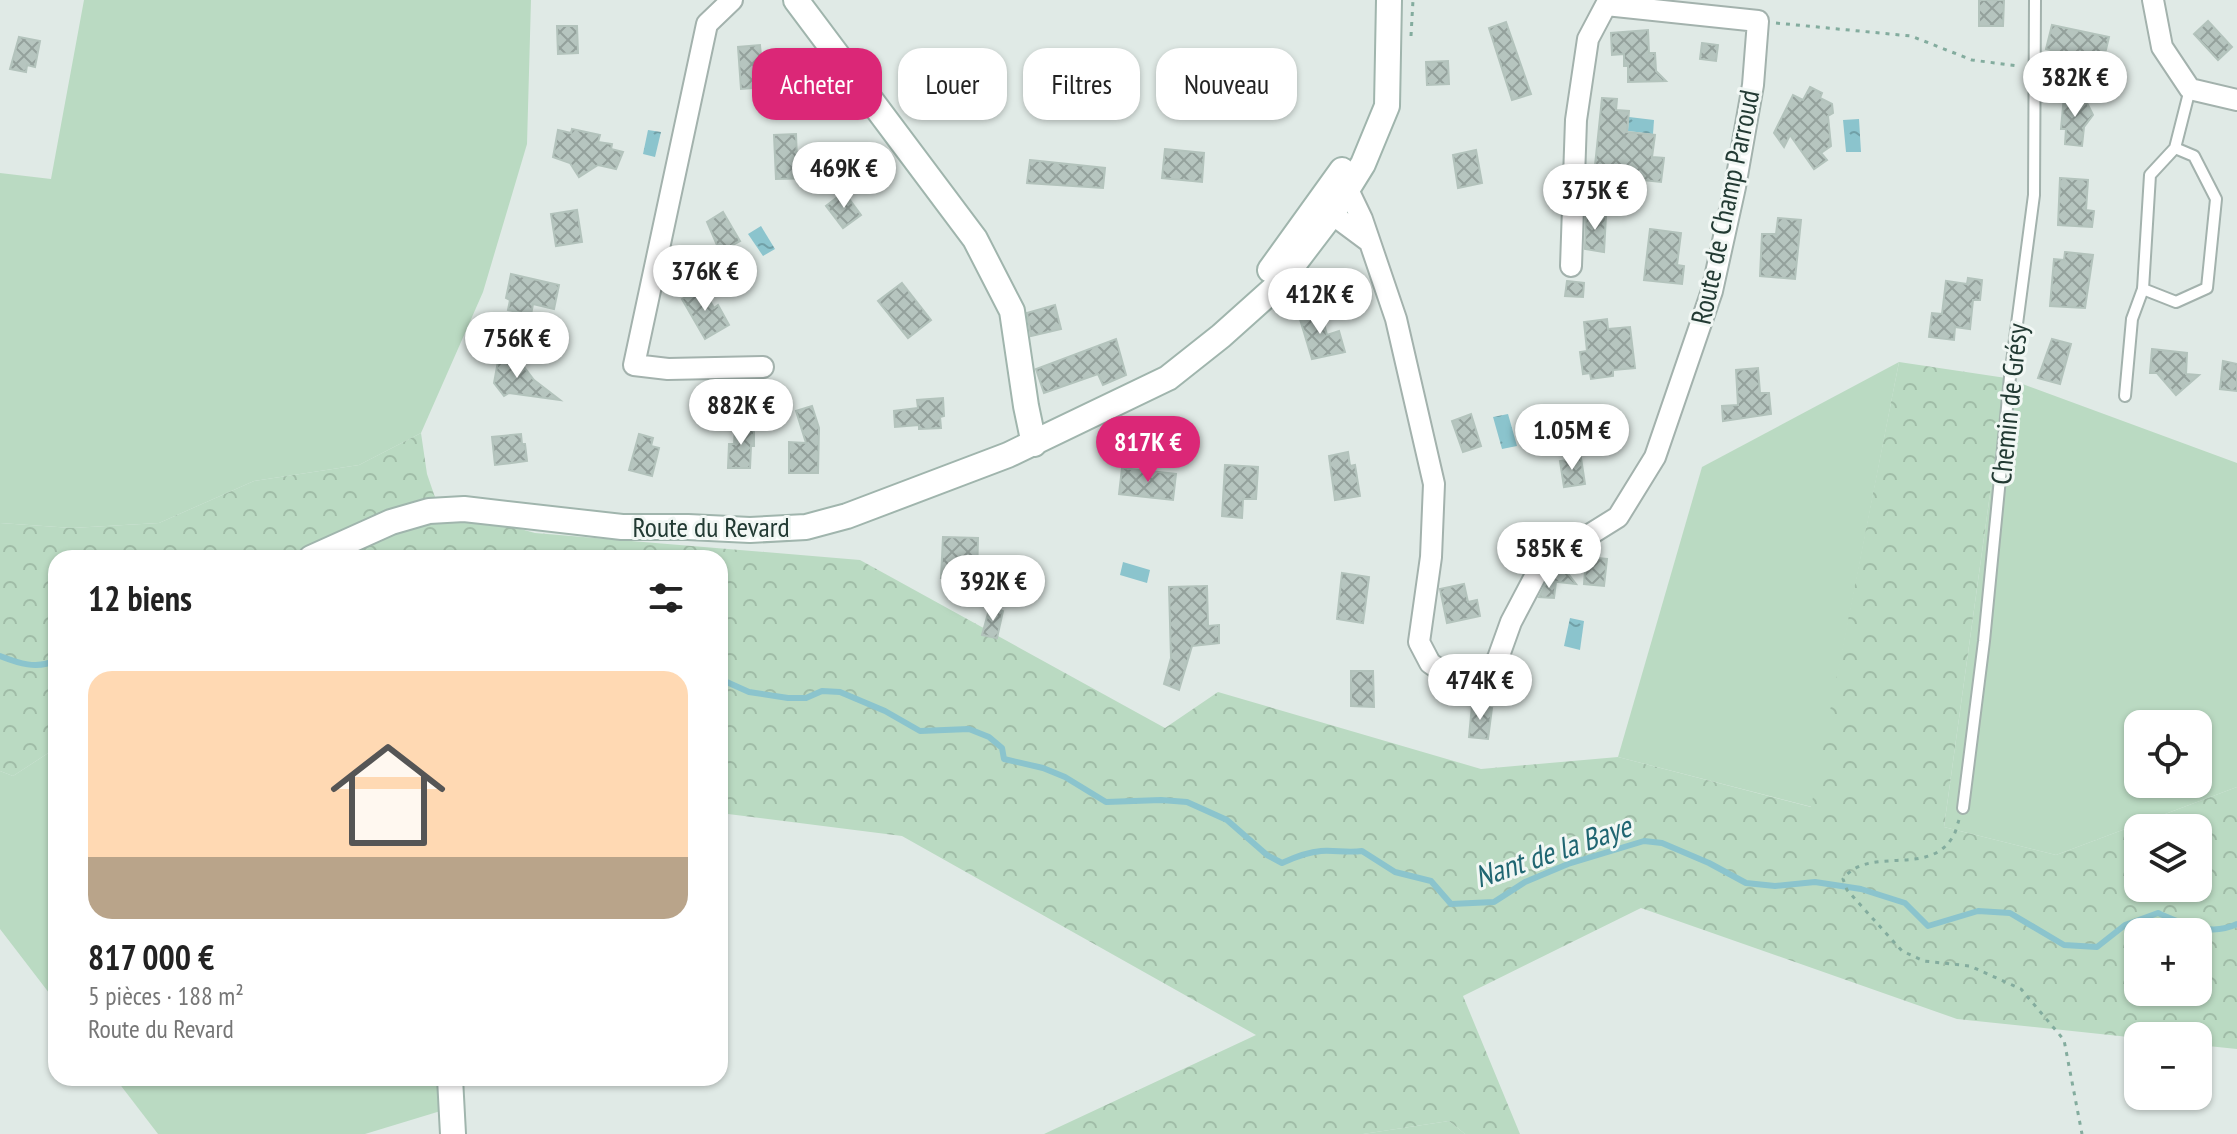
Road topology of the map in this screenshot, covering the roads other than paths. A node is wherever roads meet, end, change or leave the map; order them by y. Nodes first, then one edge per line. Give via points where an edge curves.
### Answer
1 (732, 0) edge
2 (796, 0) edge
3 (1389, 0) edge
4 (2035, 0) edge
5 (2153, 0) edge
6 (2190, 89) junction
7 (2237, 100) edge
8 (2175, 148) junction
9 (1335, 199) junction
10 (1571, 266) dead end
11 (2143, 289) junction
12 (763, 367) dead end
13 (2125, 396) dead end
14 (1034, 444) junction
15 (329, 550) edge
16 (1963, 808) road end
17 (450, 1086) edge
18 (453, 1134) edge

1 - 12 street via 707,24 634,365
2 - 14 main road via 975,239 1012,311
3 - 9 main road, Route du Revard via 1388,63 1367,128
4 - 16 lane, Chemin de Grésy via 2034,195
5 - 6 street via 2162,47
6 - 7 street
6 - 8 lane
8 - 11 lane via 2150,175
8 - 11 lane via 2194,156 2216,199 2207,288 2176,302
9 - 10 street, Route de Champ Parroud via 1367,240 1396,319 1434,484 1419,642 1430,663 1450,677 1473,678 1497,661 1541,565 1618,517 1655,457 1712,291 1753,85 1758,21 1606,5 1588,39 1576,120
9 - 14 main road, Route du Revard via 1278,285 1221,336 1168,378
11 - 13 lane via 2132,319
14 - 15 main road, Route du Revard via 925,488 806,527 622,527 464,509 429,511 391,522
17 - 18 main road

